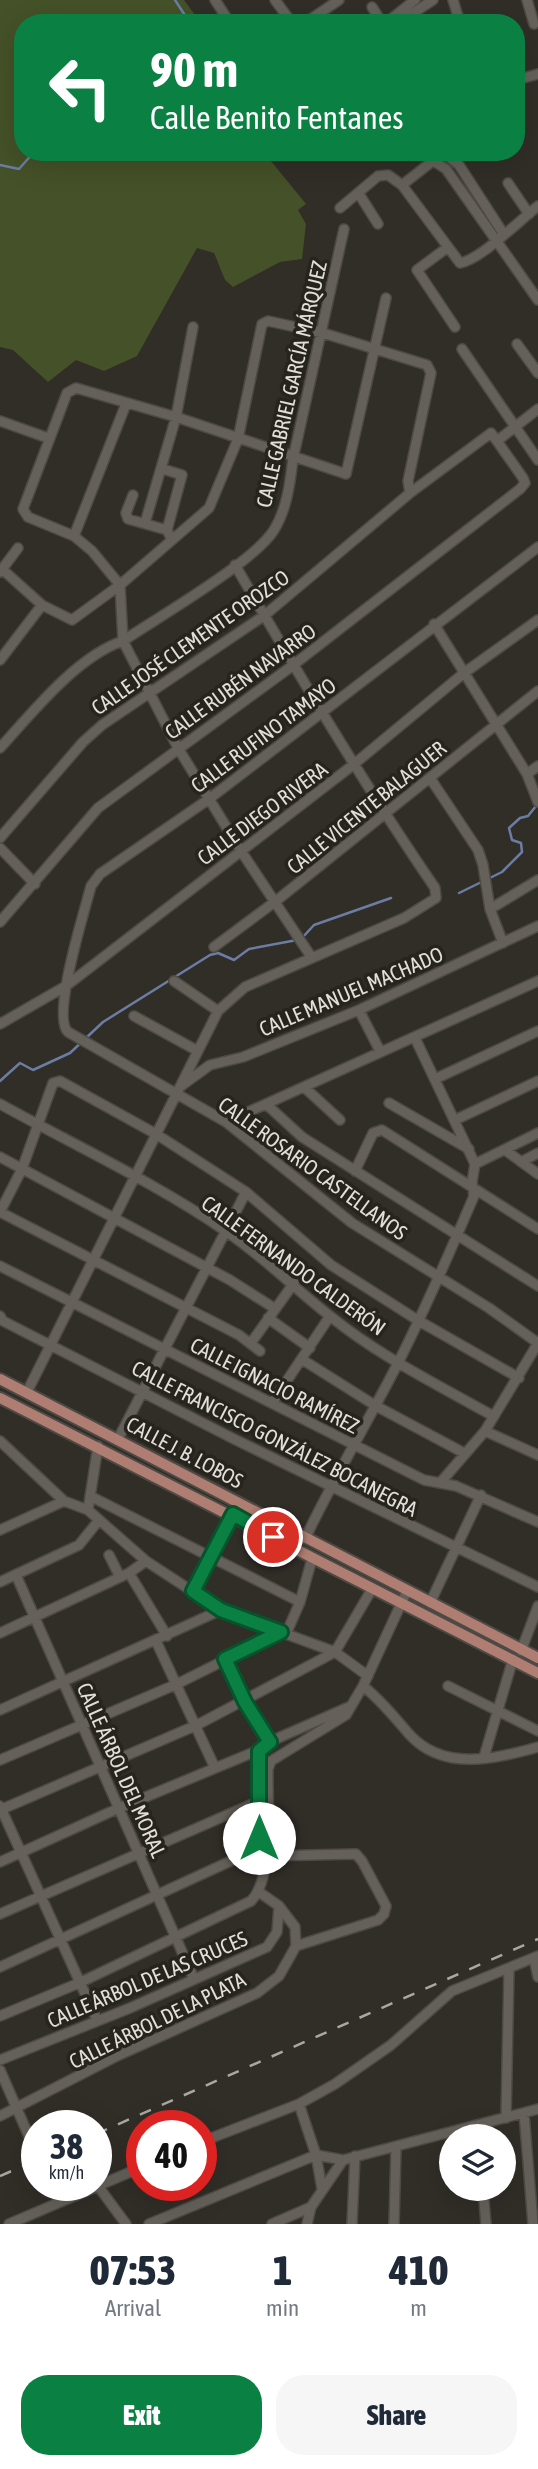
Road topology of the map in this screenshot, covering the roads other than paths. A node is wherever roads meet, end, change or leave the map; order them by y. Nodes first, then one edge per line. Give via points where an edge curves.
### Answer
1 (338, 0) edge
2 (415, 0) edge
3 (433, 0) edge
4 (527, 0) edge
5 (372, 7) dead end
6 (318, 14) edge
7 (377, 14) edge
8 (396, 14) edge
9 (412, 14) edge
10 (534, 24) dead end
11 (433, 161) edge
12 (435, 161) edge
13 (454, 161) edge
14 (509, 183) dead end
15 (402, 185) junction
16 (473, 188) junction
17 (359, 194) junction
18 (463, 194) junction
19 (538, 206) edge
20 (340, 208) dead end
21 (529, 214) junction
22 (378, 224) dead end
23 (344, 229) dead end
24 (503, 233) junction
25 (495, 243) junction
26 (448, 247) junction
27 (386, 298) dead end
28 (538, 300) edge
29 (193, 327) dead end
30 (455, 327) dead end
31 (323, 333) junction
32 (517, 344) dead end
33 (462, 349) dead end
34 (376, 351) junction
35 (538, 373) edge
36 (126, 404) junction
37 (538, 409) edge
38 (176, 417) junction
39 (0, 421) edge
40 (514, 427) junction
41 (48, 438) junction
42 (238, 439) junction
43 (497, 441) junction
44 (292, 458) junction
45 (538, 460) edge
46 (163, 469) junction
47 (410, 493) junction
48 (133, 495) dead end
49 (145, 523) junction
50 (169, 534) junction
51 (74, 536) junction
52 (538, 547) edge
53 (18, 548) dead end
54 (235, 565) junction
55 (1, 571) edge
56 (120, 585) junction
57 (42, 605) junction
58 (265, 615) junction
59 (538, 620) edge
60 (434, 624) junction
61 (123, 641) junction
62 (0, 660) edge
63 (292, 666) junction
64 (464, 673) junction
65 (538, 691) edge
66 (150, 695) junction
67 (323, 713) junction
68 (497, 725) junction
69 (0, 748) edge
70 (178, 748) junction
71 (353, 765) junction
72 (538, 766) edge
73 (527, 774) junction
74 (430, 778) junction
75 (209, 799) junction
76 (538, 801) edge
77 (384, 814) junction
78 (0, 838) edge
79 (0, 848) edge
80 (241, 851) junction
81 (538, 880) edge
82 (35, 884) junction
83 (276, 901) junction
84 (490, 909) junction
85 (0, 922) edge
86 (538, 926) edge
87 (503, 943) junction
88 (214, 947) dead end
89 (312, 958) junction
90 (174, 981) dead end
91 (66, 986) junction
92 (537, 986) edge
93 (359, 1010) junction
94 (218, 1011) junction
95 (134, 1016) dead end
96 (1, 1022) edge
97 (538, 1031) edge
98 (415, 1038) junction
99 (196, 1050) junction
100 (380, 1051) junction
101 (435, 1079) junction
102 (538, 1081) edge
103 (304, 1087) junction
104 (178, 1091) junction
105 (389, 1103) dead end
106 (0, 1104) edge
107 (266, 1104) junction
108 (340, 1120) dead end
109 (455, 1120) junction
110 (226, 1122) junction
111 (39, 1125) junction
112 (538, 1133) edge
113 (156, 1134) junction
114 (469, 1149) junction
115 (505, 1150) junction
116 (538, 1153) edge
117 (0, 1157) edge
118 (521, 1162) junction
119 (475, 1164) junction
120 (22, 1169) junction
121 (355, 1171) junction
122 (538, 1174) edge
123 (134, 1176) junction
124 (474, 1189) junction
125 (246, 1192) junction
126 (0, 1212) edge
127 (114, 1219) junction
128 (538, 1229) edge
129 (227, 1231) junction
130 (458, 1233) junction
131 (94, 1260) junction
132 (0, 1266) edge
133 (208, 1269) junction
134 (439, 1279) junction
135 (294, 1283) junction
136 (538, 1286) edge
137 (71, 1303) junction
138 (188, 1308) junction
139 (274, 1308) junction
140 (0, 1316) edge
141 (330, 1317) junction
142 (268, 1318) junction
143 (419, 1321) junction
144 (251, 1343) junction
145 (538, 1343) edge
146 (50, 1345) junction
147 (310, 1348) junction
148 (166, 1349) junction
149 (260, 1351) dead end
150 (303, 1360) junction
151 (399, 1362) junction
152 (519, 1378) junction
153 (0, 1379) edge
154 (27, 1392) junction
155 (144, 1392) junction
156 (0, 1398) edge
157 (272, 1404) junction
158 (376, 1406) junction
159 (493, 1416) junction
160 (485, 1431) junction
161 (118, 1439) junction
162 (0, 1441) edge
163 (352, 1444) junction
164 (97, 1446) junction
165 (464, 1453) junction
166 (538, 1455) edge
167 (440, 1483) junction
168 (330, 1486) junction
169 (481, 1495) junction
170 (90, 1496) junction
171 (64, 1501) junction
172 (88, 1510) junction
173 (233, 1514) junction
174 (99, 1520) junction
175 (538, 1522) edge
176 (0, 1530) edge
177 (304, 1539) junction
178 (456, 1548) junction
179 (109, 1555) dead end
180 (210, 1558) junction
181 (312, 1559) junction
182 (146, 1562) junction
183 (16, 1575) junction
184 (125, 1575) junction
185 (0, 1582) edge
186 (538, 1587) edge
187 (372, 1589) junction
188 (193, 1591) junction
189 (407, 1591) junction
190 (300, 1602) junction
191 (430, 1603) junction
192 (401, 1604) junction
193 (538, 1606) edge
194 (221, 1610) junction
195 (36, 1618) junction
196 (284, 1632) junction
197 (0, 1633) edge
198 (167, 1636) junction
199 (156, 1641) junction
200 (335, 1653) junction
201 (531, 1654) edge
202 (225, 1659) junction
203 (513, 1659) junction
204 (538, 1672) edge
205 (368, 1676) junction
206 (64, 1681) junction
207 (177, 1684) junction
208 (363, 1686) junction
209 (448, 1686) dead end
210 (245, 1702) junction
211 (351, 1706) junction
212 (0, 1710) edge
213 (499, 1710) junction
214 (83, 1724) junction
215 (197, 1725) junction
216 (538, 1731) edge
217 (270, 1742) junction
218 (538, 1747) edge
219 (259, 1751) junction
220 (484, 1757) junction
221 (0, 1760) edge
222 (100, 1766) junction
223 (215, 1768) junction
224 (259, 1801) junction
225 (119, 1808) junction
226 (1, 1809) edge
227 (139, 1852) junction
228 (22, 1853) junction
229 (266, 1856) junction
230 (0, 1862) edge
231 (260, 1892) junction
232 (157, 1895) junction
233 (41, 1896) junction
234 (279, 1906) junction
235 (0, 1914) edge
236 (176, 1937) junction
237 (61, 1941) junction
238 (296, 1946) junction
239 (536, 1957) edge
240 (0, 1966) edge
241 (509, 1969) junction
242 (538, 1976) edge
243 (194, 1979) junction
244 (79, 1983) junction
245 (0, 2016) edge
246 (97, 2020) junction
247 (0, 2060) edge
248 (0, 2070) edge
249 (299, 2104) junction
250 (18, 2108) junction
251 (538, 2109) edge
252 (524, 2113) junction
253 (0, 2116) edge
254 (21, 2116) edge
255 (506, 2118) junction
256 (494, 2124) edge
257 (217, 2136) edge
258 (439, 2140) edge
259 (396, 2148) junction
260 (316, 2155) junction
261 (355, 2156) junction
262 (343, 2160) junction
263 (322, 2189) junction
264 (63, 2201) edge
265 (109, 2201) edge
266 (484, 2201) edge
267 (311, 2207) junction
268 (9, 2224) edge
269 (126, 2224) edge
270 (149, 2224) edge
271 (272, 2224) edge
272 (307, 2224) edge
273 (352, 2224) edge
274 (394, 2224) edge
275 (486, 2224) edge
276 (533, 2224) edge

1 - 6 street
2 - 8 street
3 - 9 street
4 - 10 street
5 - 7 street
11 - 15 street
12 - 18 street
13 - 16 street
14 - 21 street
15 - 17 street via 383,174
15 - 26 street
16 - 18 street
16 - 24 street
17 - 20 street
17 - 22 street
18 - 25 street
19 - 21 street
21 - 24 street
23 - 31 street, CALLE GABRIEL GARCÍA MÁRQUEZ
24 - 25 street
25 - 26 street via 465,263
25 - 28 street
26 - 30 street via 417,270
27 - 34 street
29 - 38 street
31 - 34 street
31 - 42 street via 264,322
31 - 44 street, CALLE GABRIEL GARCÍA MÁRQUEZ
32 - 35 street
33 - 40 street
34 - 44 street via 348,472 342,475
34 - 47 street via 430,369 408,481
36 - 38 street
36 - 41 street via 71,389
36 - 51 street
37 - 40 street, CALLE JOSÉ CLEMENTE OROZCO
38 - 42 street
38 - 46 street
39 - 41 street
40 - 43 street, CALLE JOSÉ CLEMENTE OROZCO
40 - 45 street
41 - 51 street via 24,513
42 - 44 street
42 - 50 street via 209,508
43 - 47 street, CALLE JOSÉ CLEMENTE OROZCO via 491,433
43 - 63 street, CALLE RUBÉN NAVARRO via 523,478 520,489
44 - 54 street, CALLE GABRIEL GARCÍA MÁRQUEZ via 289,492 274,531
46 - 49 street
46 - 50 street via 181,475
47 - 58 street, CALLE JOSÉ CLEMENTE OROZCO
48 - 49 street via 126,516
49 - 50 street
50 - 56 street
51 - 56 street
52 - 60 street, CALLE RUFINO TAMAYO
53 - 55 street
54 - 58 street
54 - 61 street, CALLE GABRIEL GARCÍA MÁRQUEZ
55 - 57 street
56 - 57 street via 72,620
56 - 61 street
57 - 62 street
58 - 63 street
58 - 66 street, CALLE JOSÉ CLEMENTE OROZCO
59 - 64 street, CALLE DIEGO RIVERA
60 - 64 street
60 - 67 street, CALLE RUFINO TAMAYO
61 - 66 street
61 - 69 street, CALLE GABRIEL GARCÍA MÁRQUEZ via 102,649
63 - 67 street
63 - 70 street, CALLE RUBÉN NAVARRO
64 - 68 street
64 - 71 street, CALLE DIEGO RIVERA
65 - 68 street, CALLE VICENTE BALAGUER
66 - 70 street
66 - 78 street, CALLE JOSÉ CLEMENTE OROZCO via 83,742
67 - 71 street
67 - 75 street, CALLE RUFINO TAMAYO
68 - 73 street
68 - 74 street, CALLE VICENTE BALAGUER
70 - 75 street
70 - 82 street, CALLE RUBÉN NAVARRO via 98,808
71 - 77 street
71 - 80 street, CALLE DIEGO RIVERA
72 - 73 street
73 - 76 street
74 - 77 street, CALLE VICENTE BALAGUER
74 - 84 street via 478,850
75 - 80 street
75 - 91 street, CALLE RUFINO TAMAYO via 96,878
77 - 83 street, CALLE VICENTE BALAGUER
77 - 89 street, CALLE MANUEL MACHADO via 437,894 433,902 404,918
79 - 82 street
80 - 83 street
80 - 91 street, CALLE DIEGO RIVERA
81 - 84 street
82 - 85 street, CALLE RUBÉN NAVARRO
83 - 88 street, CALLE VICENTE BALAGUER
83 - 89 street
84 - 87 street
86 - 87 street, CALLE MANUEL MACHADO
87 - 93 street, CALLE MANUEL MACHADO
89 - 94 street, CALLE MANUEL MACHADO via 245,987
90 - 94 street
91 - 96 street, CALLE DIEGO RIVERA
91 - 104 street, CALLE ROSARIO CASTELLANOS via 64,1028
92 - 98 street
93 - 100 street
93 - 104 street, CALLE MANUEL MACHADO via 243,1057 210,1065
94 - 99 street, CALLE MANUEL MACHADO
95 - 99 street
97 - 101 street
98 - 100 street
98 - 101 street
99 - 104 street, CALLE MANUEL MACHADO
100 - 103 street
101 - 109 street
102 - 109 street
103 - 107 street
103 - 108 street
104 - 110 street, CALLE ROSARIO CASTELLANOS
104 - 113 street, CALLE MANUEL MACHADO
105 - 114 street
106 - 111 street, CALLE FERNANDO CALDERÓN
107 - 110 street
107 - 121 street via 290,1127
109 - 114 street
110 - 134 street, CALLE ROSARIO CASTELLANOS via 352,1223
111 - 113 street, CALLE FERNANDO CALDERÓN via 57,1081
111 - 120 street
111 - 123 street, CALLE FERNANDO CALDERÓN
112 - 115 street
113 - 123 street, CALLE MANUEL MACHADO
113 - 125 street, CALLE FERNANDO CALDERÓN
114 - 119 street
115 - 118 street
115 - 119 street
116 - 118 street
117 - 120 street
118 - 122 street
119 - 124 street
120 - 126 street
120 - 127 street
121 - 124 street via 373,1133 382,1130
121 - 130 street
123 - 127 street, CALLE MANUEL MACHADO
123 - 129 street, CALLE FERNANDO CALDERÓN
124 - 128 street
124 - 130 street
125 - 129 street
125 - 143 street, CALLE FERNANDO CALDERÓN via 331,1265
126 - 131 street
127 - 131 street, CALLE MANUEL MACHADO
127 - 133 street
129 - 133 street
129 - 135 street, CALLE FERNANDO CALDERÓN
130 - 134 street
130 - 136 street
131 - 137 street, CALLE MANUEL MACHADO
131 - 138 street
132 - 137 street, CALLE IGNACIO RAMÍREZ
133 - 138 street
133 - 139 street
134 - 143 street
134 - 145 street, CALLE ROSARIO CASTELLANOS
135 - 139 street
135 - 141 street, CALLE FERNANDO CALDERÓN
137 - 146 street, CALLE MANUEL MACHADO
137 - 148 street, CALLE IGNACIO RAMÍREZ
138 - 144 street
138 - 148 street
139 - 142 street
140 - 146 street, CALLE FRANCISCO GONZÁLEZ BOCANEGRA
141 - 147 street
141 - 151 street, CALLE FERNANDO CALDERÓN
142 - 144 street
142 - 147 street
143 - 151 street
143 - 152 street, CALLE FERNANDO CALDERÓN
144 - 149 street
145 - 152 street
146 - 154 street, CALLE MANUEL MACHADO
146 - 155 street, CALLE FRANCISCO GONZÁLEZ BOCANEGRA
147 - 150 street
148 - 155 street
148 - 157 street, CALLE IGNACIO RAMÍREZ
150 - 157 street
150 - 158 street
151 - 158 street
151 - 159 street, CALLE FERNANDO CALDERÓN
152 - 159 street
153 - 154 main road, CALLE J. B. LOBOS
154 - 161 main road, CALLE J. B. LOBOS
155 - 161 street
155 - 168 street, CALLE FRANCISCO GONZÁLEZ BOCANEGRA
156 - 164 main road, CALLE J. B. LOBOS
157 - 163 street, CALLE IGNACIO RAMÍREZ
158 - 163 street
158 - 165 street
159 - 160 street
160 - 165 street
160 - 166 street
161 - 177 main road, CALLE J. B. LOBOS
162 - 171 street
163 - 167 street, CALLE IGNACIO RAMÍREZ via 424,1480
163 - 168 street
164 - 170 street
164 - 173 main road, CALLE J. B. LOBOS
165 - 167 street
167 - 169 street, CALLE IGNACIO RAMÍREZ
168 - 177 street
168 - 178 street, CALLE FRANCISCO GONZÁLEZ BOCANEGRA
169 - 175 street, CALLE IGNACIO RAMÍREZ
169 - 178 street
170 - 172 street
170 - 180 street
171 - 172 street
171 - 176 street
172 - 174 street
173 - 180 street
173 - 181 main road, CALLE J. B. LOBOS
174 - 182 street
174 - 183 street via 79,1545
177 - 189 main road, CALLE J. B. LOBOS
178 - 186 street, CALLE FRANCISCO GONZÁLEZ BOCANEGRA
178 - 191 street
179 - 184 street
180 - 188 street
180 - 190 street
181 - 187 main road, CALLE J. B. LOBOS
181 - 190 street
182 - 184 street
182 - 188 street
183 - 185 street
183 - 195 street, CALLE ÁRBOL DEL MORAL
184 - 195 street
184 - 198 street
187 - 192 main road, CALLE J. B. LOBOS
187 - 200 street
188 - 194 street
189 - 191 main road, CALLE J. B. LOBOS
189 - 192 street
190 - 196 street
191 - 201 main road, CALLE J. B. LOBOS
192 - 203 main road, CALLE J. B. LOBOS
192 - 205 street
193 - 201 street
194 - 196 street
194 - 198 street
195 - 197 street
195 - 206 street, CALLE ÁRBOL DEL MORAL
196 - 200 street
196 - 202 street
198 - 199 street
199 - 206 street
199 - 207 street
200 - 205 street
200 - 210 street
202 - 207 street
202 - 210 street
203 - 204 main road, CALLE J. B. LOBOS
203 - 213 street
205 - 208 street
206 - 212 street
206 - 214 street, CALLE ÁRBOL DEL MORAL
207 - 214 street
207 - 215 street
208 - 211 street
208 - 220 street via 432,1753 451,1760
209 - 213 street
210 - 215 street
210 - 217 street
211 - 217 street
211 - 229 street via 346,1715 271,1761
213 - 216 street
213 - 220 street
214 - 221 street
214 - 222 street, CALLE ÁRBOL DEL MORAL
215 - 222 street
215 - 223 street
217 - 219 street
218 - 220 street
219 - 223 street
219 - 224 street
222 - 225 street, CALLE ÁRBOL DEL MORAL
222 - 226 street
223 - 225 street
224 - 227 street
224 - 232 street via 259,1838 246,1854
225 - 227 street, CALLE ÁRBOL DEL MORAL
225 - 228 street
226 - 228 street
227 - 232 street, CALLE ÁRBOL DEL MORAL
227 - 233 street
228 - 230 street
228 - 233 street
229 - 231 street
229 - 238 street via 356,1854 386,1906 378,1920
231 - 234 street
231 - 236 street via 251,1901
232 - 236 street, CALLE ÁRBOL DEL MORAL
232 - 237 street
233 - 235 street
233 - 237 street
234 - 238 street via 295,1927
234 - 243 street, CALLE ÁRBOL DE LAS CRUCES via 277,1932 267,1947
236 - 243 street, CALLE ÁRBOL DEL MORAL
236 - 244 street
237 - 240 street
237 - 244 street
238 - 250 street, CALLE ÁRBOL DE LA PLATA via 279,1976 257,1993 117,2056
239 - 241 street
239 - 242 street
241 - 249 street via 452,1991 363,2067
241 - 255 street
243 - 246 street, CALLE ÁRBOL DE LAS CRUCES
244 - 245 street
244 - 246 street
246 - 247 street, CALLE ÁRBOL DE LAS CRUCES
248 - 250 street
249 - 257 street
249 - 260 street
250 - 253 street, CALLE ÁRBOL DE LA PLATA
250 - 254 street
251 - 252 street
252 - 255 street
252 - 276 street
255 - 256 street
258 - 259 street
259 - 261 street
259 - 274 street
260 - 262 street
260 - 263 street
260 - 270 street
261 - 262 street
261 - 273 street
262 - 263 street
263 - 267 street
264 - 268 street
265 - 269 street
266 - 275 street
267 - 271 street
267 - 272 street

